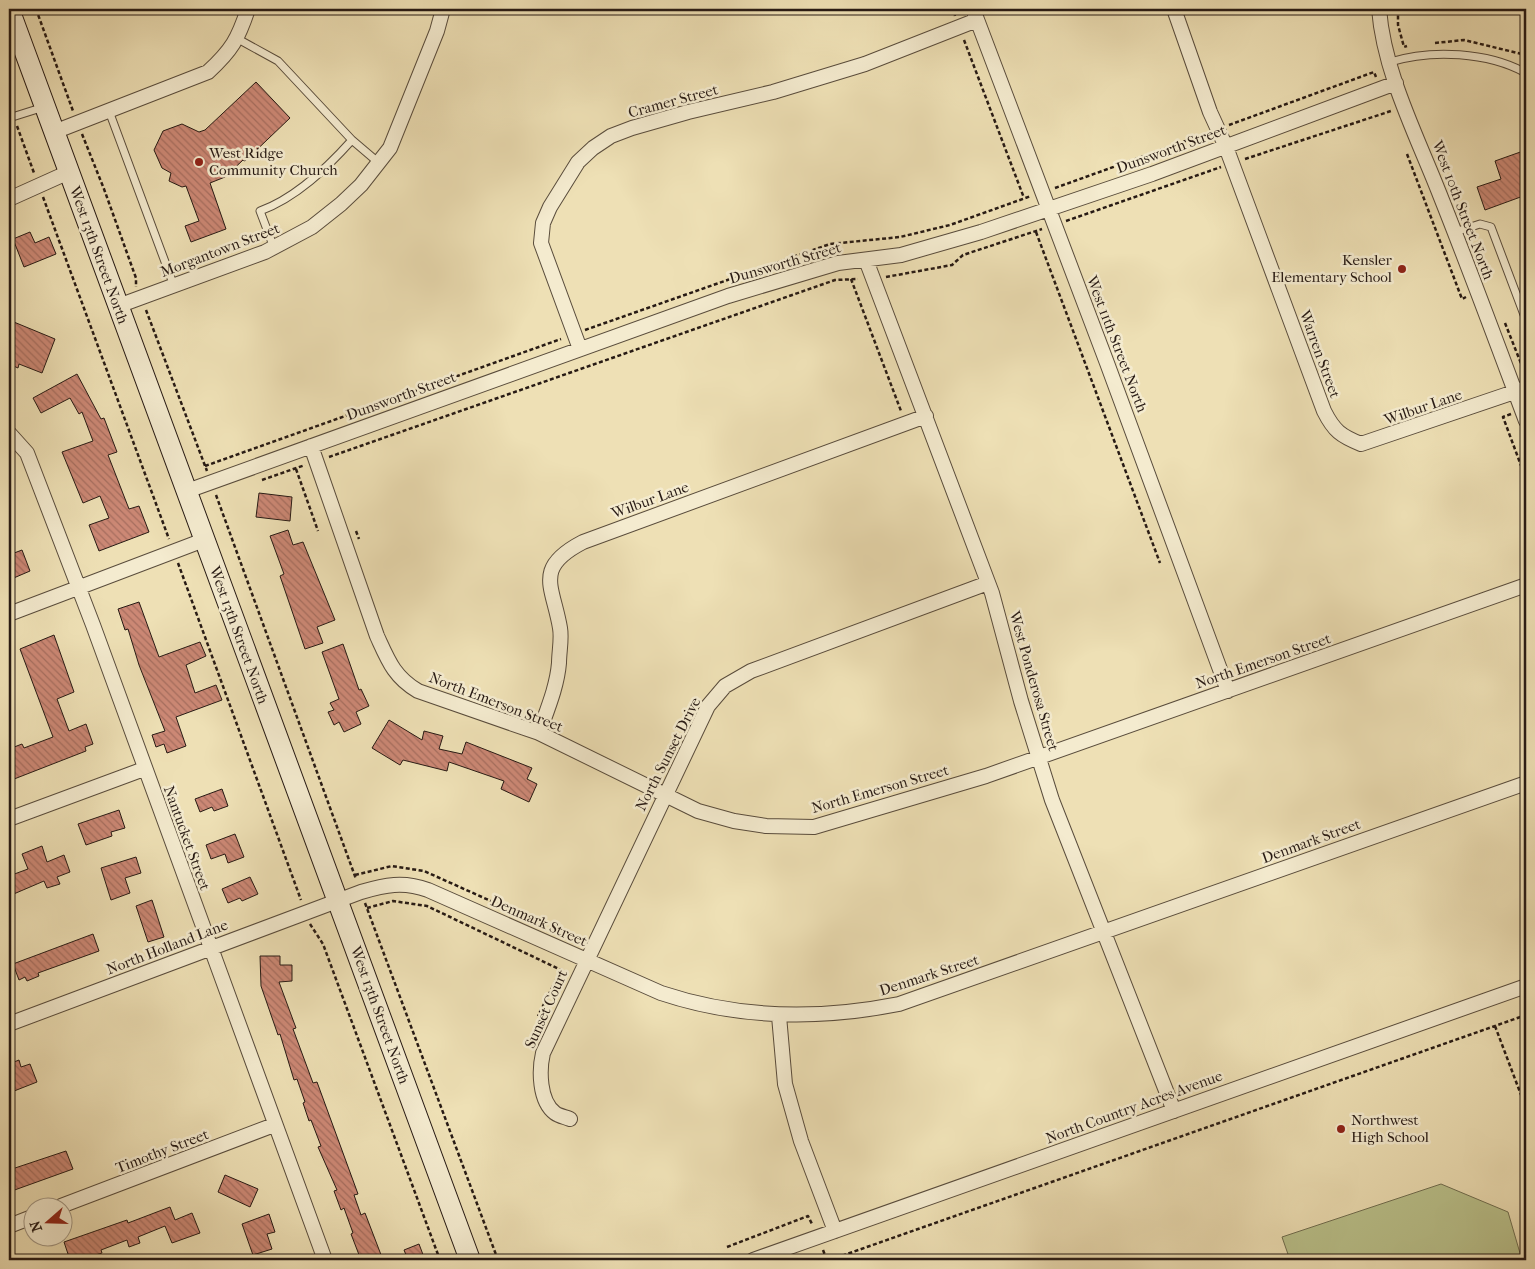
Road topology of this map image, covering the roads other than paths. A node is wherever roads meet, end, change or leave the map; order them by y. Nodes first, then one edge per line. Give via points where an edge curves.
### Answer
1 (9, 9) edge
2 (248, 9) edge
3 (443, 9) edge
4 (1174, 9) edge
5 (1379, 9) edge
6 (975, 14) edge
7 (238, 39) junction
8 (1390, 62) junction
9 (1526, 73) edge
10 (1396, 83) junction
11 (45, 107) junction
12 (110, 111) junction
13 (11, 118) edge
14 (54, 132) junction
15 (352, 140) junction
16 (1226, 147) junction
17 (379, 163) junction
18 (69, 172) junction
19 (9, 199) edge
20 (1049, 209) junction
21 (1455, 232) junction
22 (274, 248) junction
23 (866, 260) junction
24 (174, 286) junction
25 (118, 306) junction
26 (1526, 320) edge
27 (580, 349) junction
28 (1521, 390) edge
29 (926, 416) junction
30 (1524, 416) edge
31 (1333, 428) joint
32 (9, 433) edge
33 (311, 446) junction
34 (187, 491) junction
35 (204, 540) junction
36 (988, 583) junction
37 (1526, 585) edge
38 (78, 588) junction
39 (9, 614) edge
40 (1228, 691) junction
41 (539, 733) junction
42 (1039, 757) junction
43 (144, 769) junction
44 (1526, 783) edge
45 (664, 796) junction
46 (9, 819) edge
47 (337, 900) junction
48 (1104, 932) junction
49 (209, 948) junction
50 (586, 960) junction
51 (1526, 986) edge
52 (779, 1016) junction
53 (9, 1024) edge
54 (1174, 1110) junction
55 (570, 1119) dead end
56 (274, 1125) junction
57 (72, 1202) edge
58 (22, 1221) edge
59 (9, 1226) edge
60 (835, 1231) junction
61 (324, 1260) edge
62 (470, 1260) edge
63 (753, 1260) edge

1 - 11 street, West 13th Street North
2 - 7 street
3 - 17 street, Morgantown Street via 390,148
4 - 16 street, Warren Street via 1210,112
5 - 8 street, West 10th Street North
6 - 20 street, West 11th Street North
6 - 27 street, Cramer Street via 959,26 865,64 773,92 632,128 610,136 593,148 578,162 550,207 543,223 541,243
7 - 12 street via 208,72
7 - 15 lane via 278,61
8 - 9 lane via 1406,57 1455,56 1510,64
8 - 10 street, West 10th Street North
10 - 16 street, Dunsworth Street
10 - 21 street, West 10th Street North
11 - 13 lane
11 - 14 street, West 13th Street North
12 - 14 street
12 - 24 lane
14 - 18 street, West 13th Street North
15 - 17 lane
15 - 22 lane via 339,155 279,204 260,211
16 - 20 street, Dunsworth Street
16 - 31 street, Warren Street
17 - 22 street, Morgantown Street via 326,216
18 - 19 street
18 - 25 street, West 13th Street North
20 - 23 street, Dunsworth Street via 901,255
20 - 40 street, West 11th Street North
21 - 26 lane via 1480,224 1491,227
21 - 28 street, West 10th Street North
22 - 24 street, Morgantown Street
23 - 27 street, Dunsworth Street via 838,263 728,296
23 - 29 street, West Ponderosa Street
24 - 25 street, Morgantown Street
25 - 34 street, West 13th Street North
27 - 33 street, Dunsworth Street
28 - 30 street, West 10th Street North
28 - 31 street, Wilbur Lane via 1362,444
29 - 36 street, West Ponderosa Street
29 - 41 street, Wilbur Lane via 563,552 548,585 560,630 559,666
32 - 38 street, Nantucket Street via 27,453
33 - 34 street, Dunsworth Street via 214,489
33 - 41 street, North Emerson Street via 378,636 402,681 418,691
34 - 35 street, West 13th Street North
35 - 38 street
35 - 47 street, West 13th Street North
36 - 42 street, West Ponderosa Street
36 - 45 street, North Sunset Drive via 751,671 725,686 708,706
37 - 40 street, North Emerson Street
38 - 39 street
38 - 43 street, Nantucket Street
40 - 42 street, North Emerson Street
41 - 45 street, North Emerson Street
42 - 45 street, North Emerson Street via 814,827 766,826 734,821 698,811
42 - 48 street, West Ponderosa Street via 1052,800
43 - 46 street
43 - 49 street, Nantucket Street
44 - 48 street, Denmark Street
45 - 50 street, North Sunset Drive
47 - 49 street, North Holland Lane
47 - 50 street, Denmark Street via 398,883 412,884
47 - 62 street, West 13th Street North
48 - 52 street, Denmark Street via 899,1004 838,1014
48 - 54 street, West Ponderosa Street
49 - 53 street, North Holland Lane
49 - 56 street, Nantucket Street
50 - 52 street, Denmark Street via 694,1004
50 - 55 street, Sunset Court via 552,1029 540,1068 544,1097 554,1112
51 - 54 street, North Country Acres Avenue
52 - 60 street via 785,1084 801,1141
54 - 60 street, North Country Acres Avenue
56 - 57 street, Timothy Street
56 - 61 street, Nantucket Street
58 - 59 street
60 - 63 street, North Country Acres Avenue

